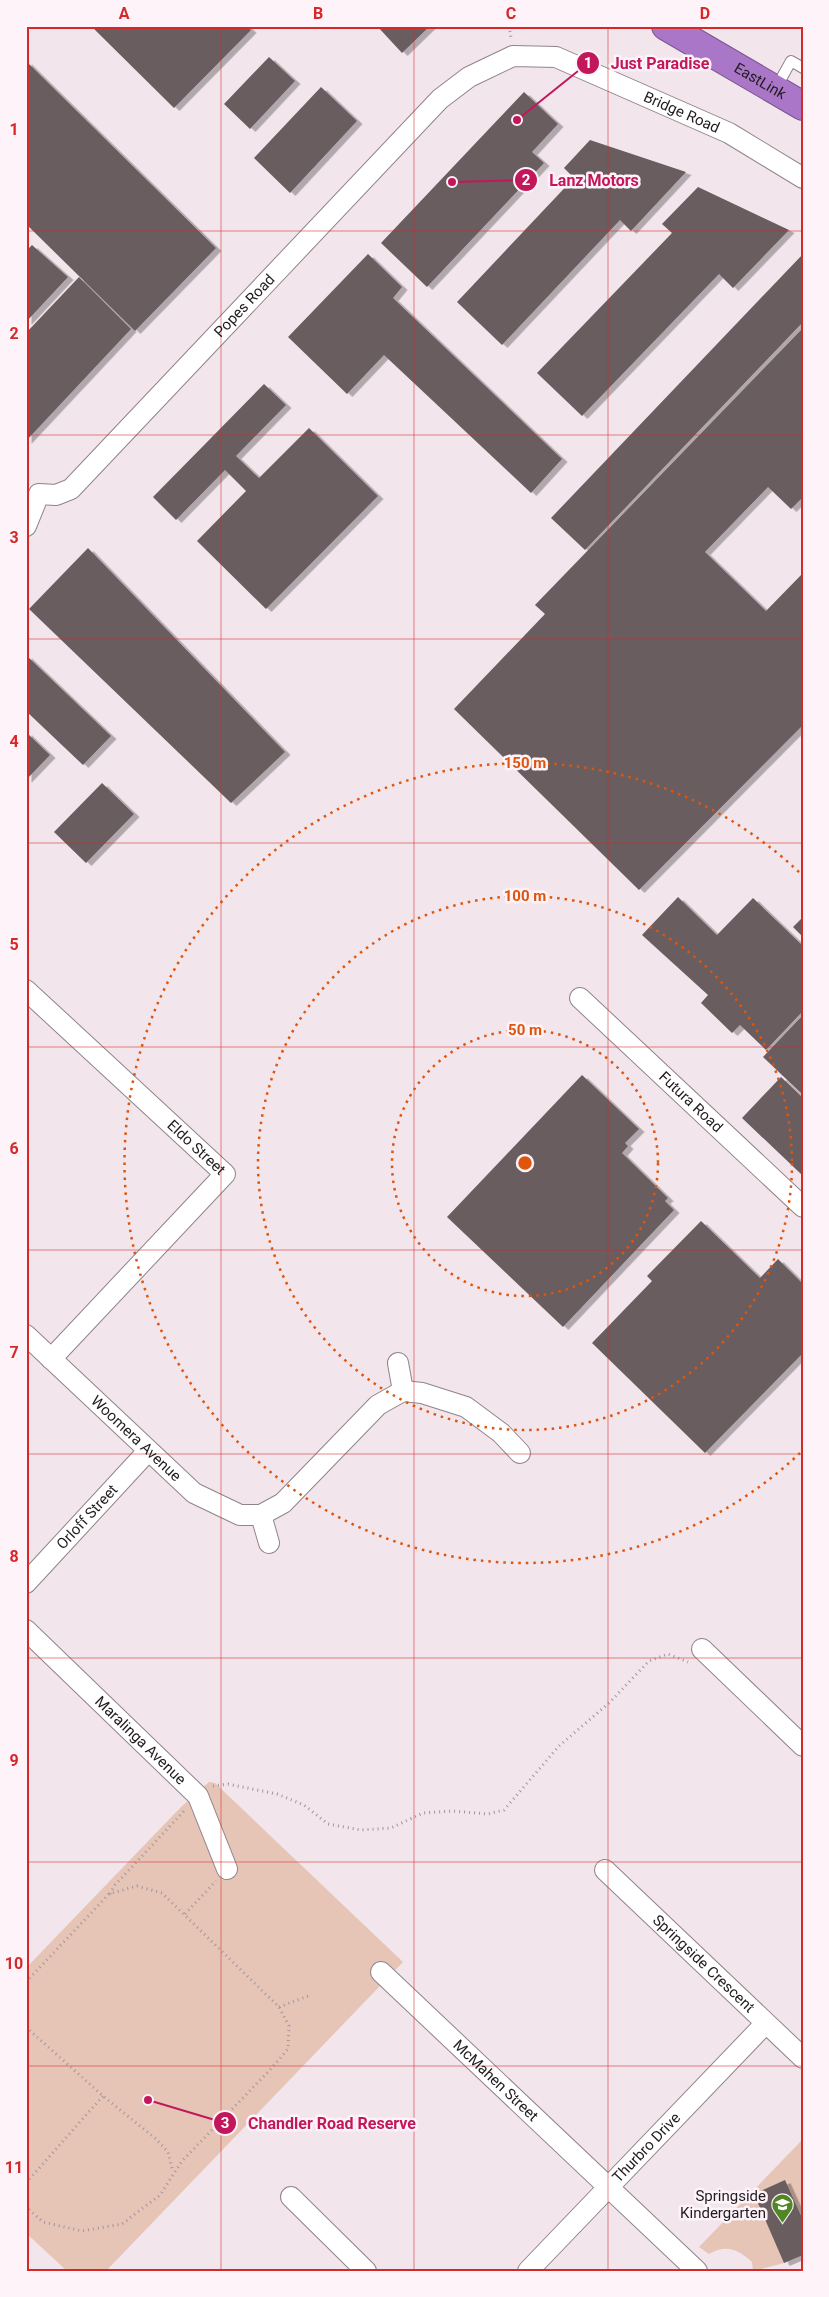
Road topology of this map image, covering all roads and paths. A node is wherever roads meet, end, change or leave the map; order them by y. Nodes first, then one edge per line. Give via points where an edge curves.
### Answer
1 (666, 26) edge
2 (803, 68) edge
3 (469, 77) joint
4 (776, 89) junction
5 (803, 106) edge
6 (803, 178) edge
7 (33, 490) edge
8 (26, 526) edge
9 (26, 990) edge
10 (580, 998) dead end
11 (803, 1207) edge
12 (26, 1335) edge
13 (51, 1359) junction
14 (398, 1363) dead end
15 (403, 1391) junction
16 (148, 1451) junction
17 (520, 1453) dead end
18 (261, 1515) junction
19 (269, 1543) dead end
20 (26, 1583) edge
21 (26, 1630) edge
22 (705, 1652) joint
23 (803, 1746) edge
24 (198, 1796) junction
25 (227, 1870) joint
26 (605, 1870) dead end
27 (109, 1894) junction
28 (185, 1914) junction
29 (381, 1972) dead end
30 (26, 1982) edge
31 (308, 1996) dead end
32 (279, 2006) junction
33 (765, 2024) junction
34 (26, 2027) edge
35 (803, 2058) edge
36 (103, 2096) junction
37 (173, 2172) junction
38 (26, 2183) edge
39 (608, 2188) junction
40 (291, 2198) dead end
41 (26, 2207) edge
42 (366, 2271) edge
43 (528, 2271) edge
44 (697, 2271) edge

1 - 4 highway, EastLink
2 - 4 lane via 791,61
3 - 6 street, Bridge Road via 513,56 556,57 729,133
3 - 7 street, Popes Road via 440,99 71,489 56,495
4 - 5 highway, EastLink
7 - 8 street, Popes Road
9 - 13 street, Eldo Street via 225,1174
10 - 11 street, Futura Road
12 - 13 street, Woomera Avenue
13 - 16 street, Woomera Avenue
14 - 15 street
15 - 17 street via 422,1393 466,1407 501,1432
15 - 18 street via 378,1404 283,1503
16 - 18 street, Woomera Avenue via 194,1493 240,1514
16 - 20 street, Orloff Street
18 - 19 street
21 - 24 street, Maralinga Avenue
22 - 23 street
22 - 24 path via 689,1662 668,1654 649,1662 610,1703 559,1746 504,1810 488,1814 423,1813 391,1828 361,1830 328,1824 304,1806 276,1794 216,1784
24 - 25 street, Maralinga Avenue
24 - 27 path
25 - 28 path
26 - 33 street, Springside Crescent
27 - 28 path via 137,1886 162,1893
27 - 30 path
28 - 32 path
29 - 39 street, McMahen Street
31 - 32 path
32 - 37 path via 289,2026 288,2049
33 - 35 street, Springside Crescent
33 - 39 street, Thurbro Drive
34 - 36 path
36 - 37 path via 168,2152
36 - 38 path
37 - 41 path via 160,2195 122,2224 82,2232 43,2222
39 - 43 street, Thurbro Drive
39 - 44 street, McMahen Street
40 - 42 street

